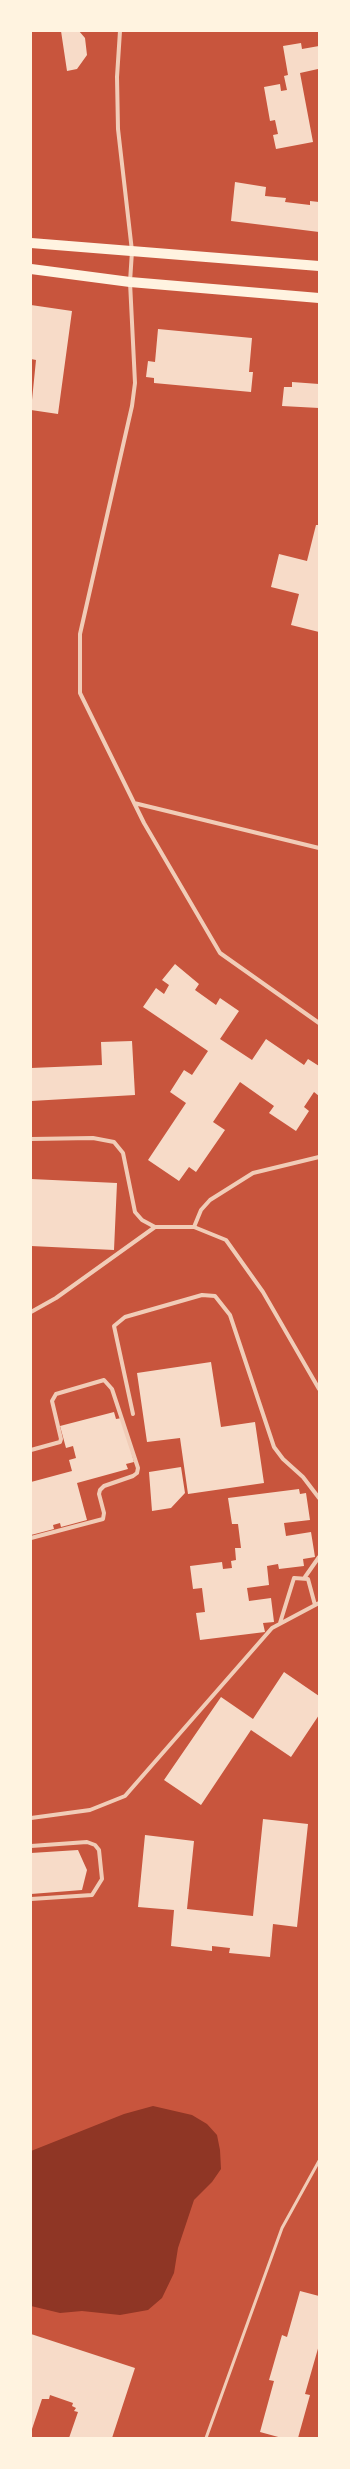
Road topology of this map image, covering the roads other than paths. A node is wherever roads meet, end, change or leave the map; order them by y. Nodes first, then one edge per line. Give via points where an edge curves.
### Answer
1 (120, 31) edge
2 (31, 243) edge
3 (132, 251) junction
4 (319, 266) edge
5 (31, 269) edge
6 (130, 282) junction
7 (319, 298) edge
8 (134, 803) junction
9 (319, 848) edge
10 (319, 1023) edge
11 (31, 1139) edge
12 (319, 1157) edge
13 (155, 1227) junction
14 (194, 1228) junction
15 (31, 1312) edge
16 (319, 1389) edge
17 (133, 1414) dead end
18 (31, 1450) edge
19 (319, 1498) edge
20 (31, 1538) edge
21 (319, 1557) edge
22 (305, 1577) junction
23 (317, 1604) edge
24 (280, 1623) junction
25 (31, 1818) edge
26 (31, 1846) edge
27 (31, 1899) edge
28 (319, 2161) edge
29 (206, 2438) edge

1 - 3 street via 117,77 118,129
2 - 3 main road
3 - 4 main road
3 - 6 street
5 - 6 main road
6 - 7 main road
6 - 8 street via 135,383 80,634 80,693
8 - 9 street
8 - 10 street via 220,953
11 - 13 street via 93,1138 114,1142 123,1153 135,1212 142,1220
12 - 14 street via 254,1173 210,1200 201,1210
13 - 14 street
13 - 15 street via 56,1298
14 - 16 street via 226,1240 263,1292
17 - 19 street via 114,1326 125,1317 202,1295 215,1296 230,1314 274,1447
18 - 20 street via 60,1442 52,1401 56,1394 104,1380 112,1389 138,1468 133,1476 104,1486 100,1490 103,1519
21 - 22 street
22 - 23 street
22 - 24 street via 297,1577 292,1581
23 - 24 street
24 - 25 street via 272,1628 125,1796 90,1810
26 - 27 street via 87,1842 94,1845 99,1850 102,1879 92,1895
28 - 29 lane via 282,2228

